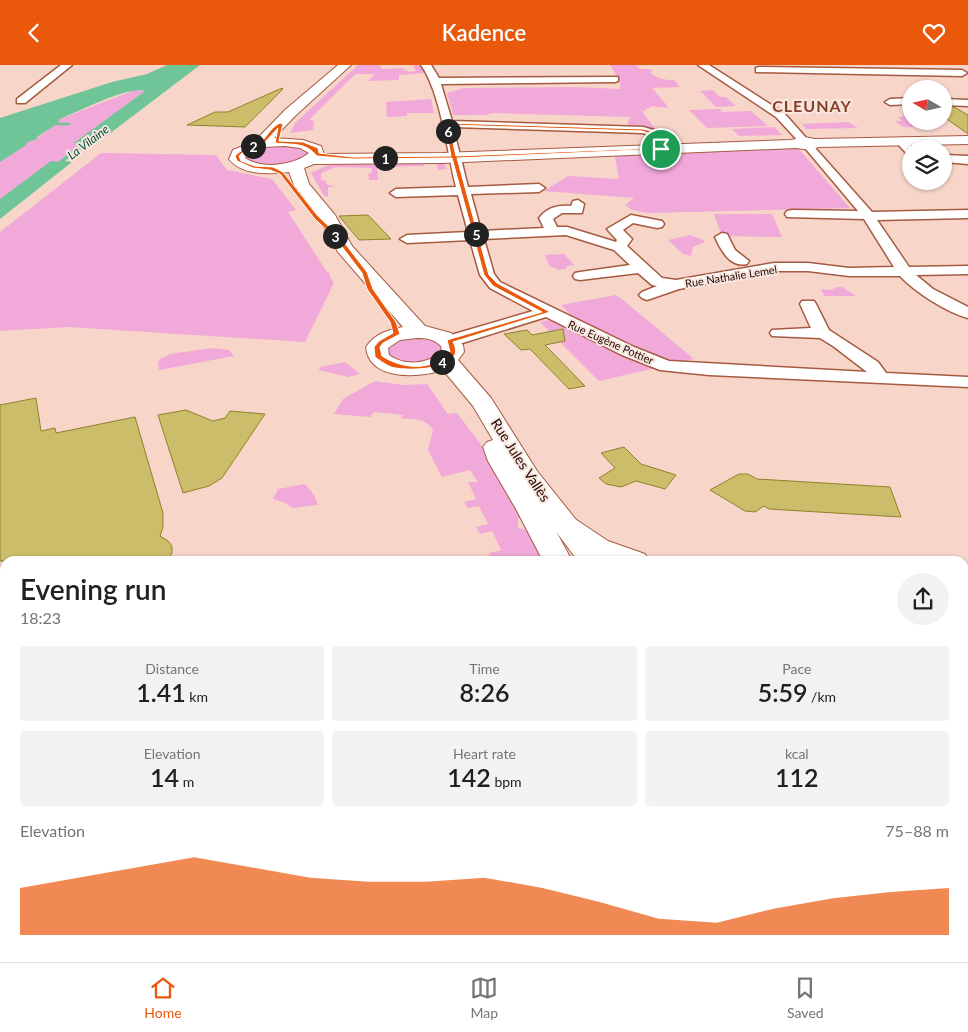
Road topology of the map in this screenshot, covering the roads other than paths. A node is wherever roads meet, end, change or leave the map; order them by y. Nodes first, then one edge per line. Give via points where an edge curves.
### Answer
1 (66, 65) edge
2 (345, 65) edge
3 (426, 65) edge
4 (704, 65) edge
5 (806, 68) edge
6 (759, 70) dead end
7 (961, 73) edge
8 (615, 79) dead end
9 (435, 81) junction
10 (21, 101) dead end
11 (902, 101) edge
12 (890, 102) dead end
13 (952, 102) edge
14 (968, 103) edge
15 (280, 124) junction
16 (447, 124) junction
17 (968, 141) edge
18 (277, 142) junction
19 (806, 143) junction
20 (952, 143) edge
21 (260, 144) junction
22 (902, 147) edge
23 (661, 149) junction
24 (315, 156) junction
25 (454, 157) junction
26 (952, 159) edge
27 (968, 160) edge
28 (296, 166) junction
29 (271, 168) junction
30 (540, 182) dead end
31 (464, 191) junction
32 (396, 193) dead end
33 (521, 200) dead end
34 (578, 204) dead end
35 (792, 214) dead end
36 (968, 214) edge
37 (867, 215) junction
38 (657, 224) dead end
39 (552, 232) junction
40 (476, 235) junction
41 (722, 237) dead end
42 (338, 238) junction
43 (406, 239) dead end
44 (619, 247) junction
45 (750, 266) junction
46 (640, 268) junction
47 (968, 270) edge
48 (906, 272) junction
49 (580, 276) dead end
50 (676, 285) junction
51 (648, 295) dead end
52 (808, 305) dead end
53 (547, 312) junction
54 (968, 313) edge
55 (407, 333) junction
56 (778, 333) dead end
57 (823, 333) junction
58 (440, 356) junction
59 (881, 379) junction
60 (968, 383) edge
61 (496, 447) junction
62 (565, 525) junction
63 (554, 556) edge
64 (577, 556) edge
65 (590, 556) edge
66 (617, 556) edge

1 - 10 street
2 - 15 main road
3 - 9 street, Rue Eugène Pottier via 432,70
4 - 19 street via 780,115
5 - 6 street
5 - 7 street
8 - 9 street
9 - 16 street, Rue Eugène Pottier
11 - 12 street
13 - 14 street
15 - 18 main road
15 - 21 main road
16 - 23 street via 643,130 650,132
16 - 25 street, Rue Eugène Pottier
17 - 20 main road
18 - 21 main road
18 - 24 main road via 308,145 316,149
19 - 22 main road
19 - 23 main road
19 - 37 street
21 - 29 main road via 242,150 237,159 248,166
23 - 25 main road
24 - 25 main road
24 - 28 main road
25 - 31 street, Rue Eugène Pottier
26 - 27 street
28 - 29 main road
28 - 42 main road via 302,185 326,215
29 - 42 main road via 284,175 316,217
30 - 31 street
31 - 32 street
31 - 33 street
31 - 40 street, Rue Eugène Pottier
34 - 39 street via 577,210 559,209 546,218
35 - 37 street
36 - 37 street
37 - 48 street
38 - 44 street via 631,219 614,229 625,239
39 - 40 street
39 - 44 street via 567,231
40 - 43 street
40 - 53 street, Rue Eugène Pottier via 490,279 509,293
41 - 45 street via 729,252
42 - 55 main road via 402,315
44 - 46 street
45 - 48 street, Rue Nathalie Lemel
45 - 50 street, Rue Nathalie Lemel
46 - 49 street
46 - 50 street via 657,282
47 - 48 street, Rue Nathalie Lemel
48 - 54 street via 928,292
50 - 51 street, Rue Nathalie Lemel
52 - 57 street
53 - 58 street
53 - 59 street, Rue Eugène Pottier via 666,366
55 - 58 main road via 438,335
55 - 58 main road via 381,342 377,347 378,357 398,367
56 - 57 street
57 - 59 street via 872,366
58 - 61 main road, Rue Jules Vallès via 442,379
58 - 62 main road, Rue Jules Vallès via 488,411 526,474
59 - 60 street, Rue Eugène Pottier
61 - 63 main road
61 - 64 main road, Rue Jules Vallès
62 - 65 main road, Rue Jules Vallès
62 - 66 main road via 594,546

